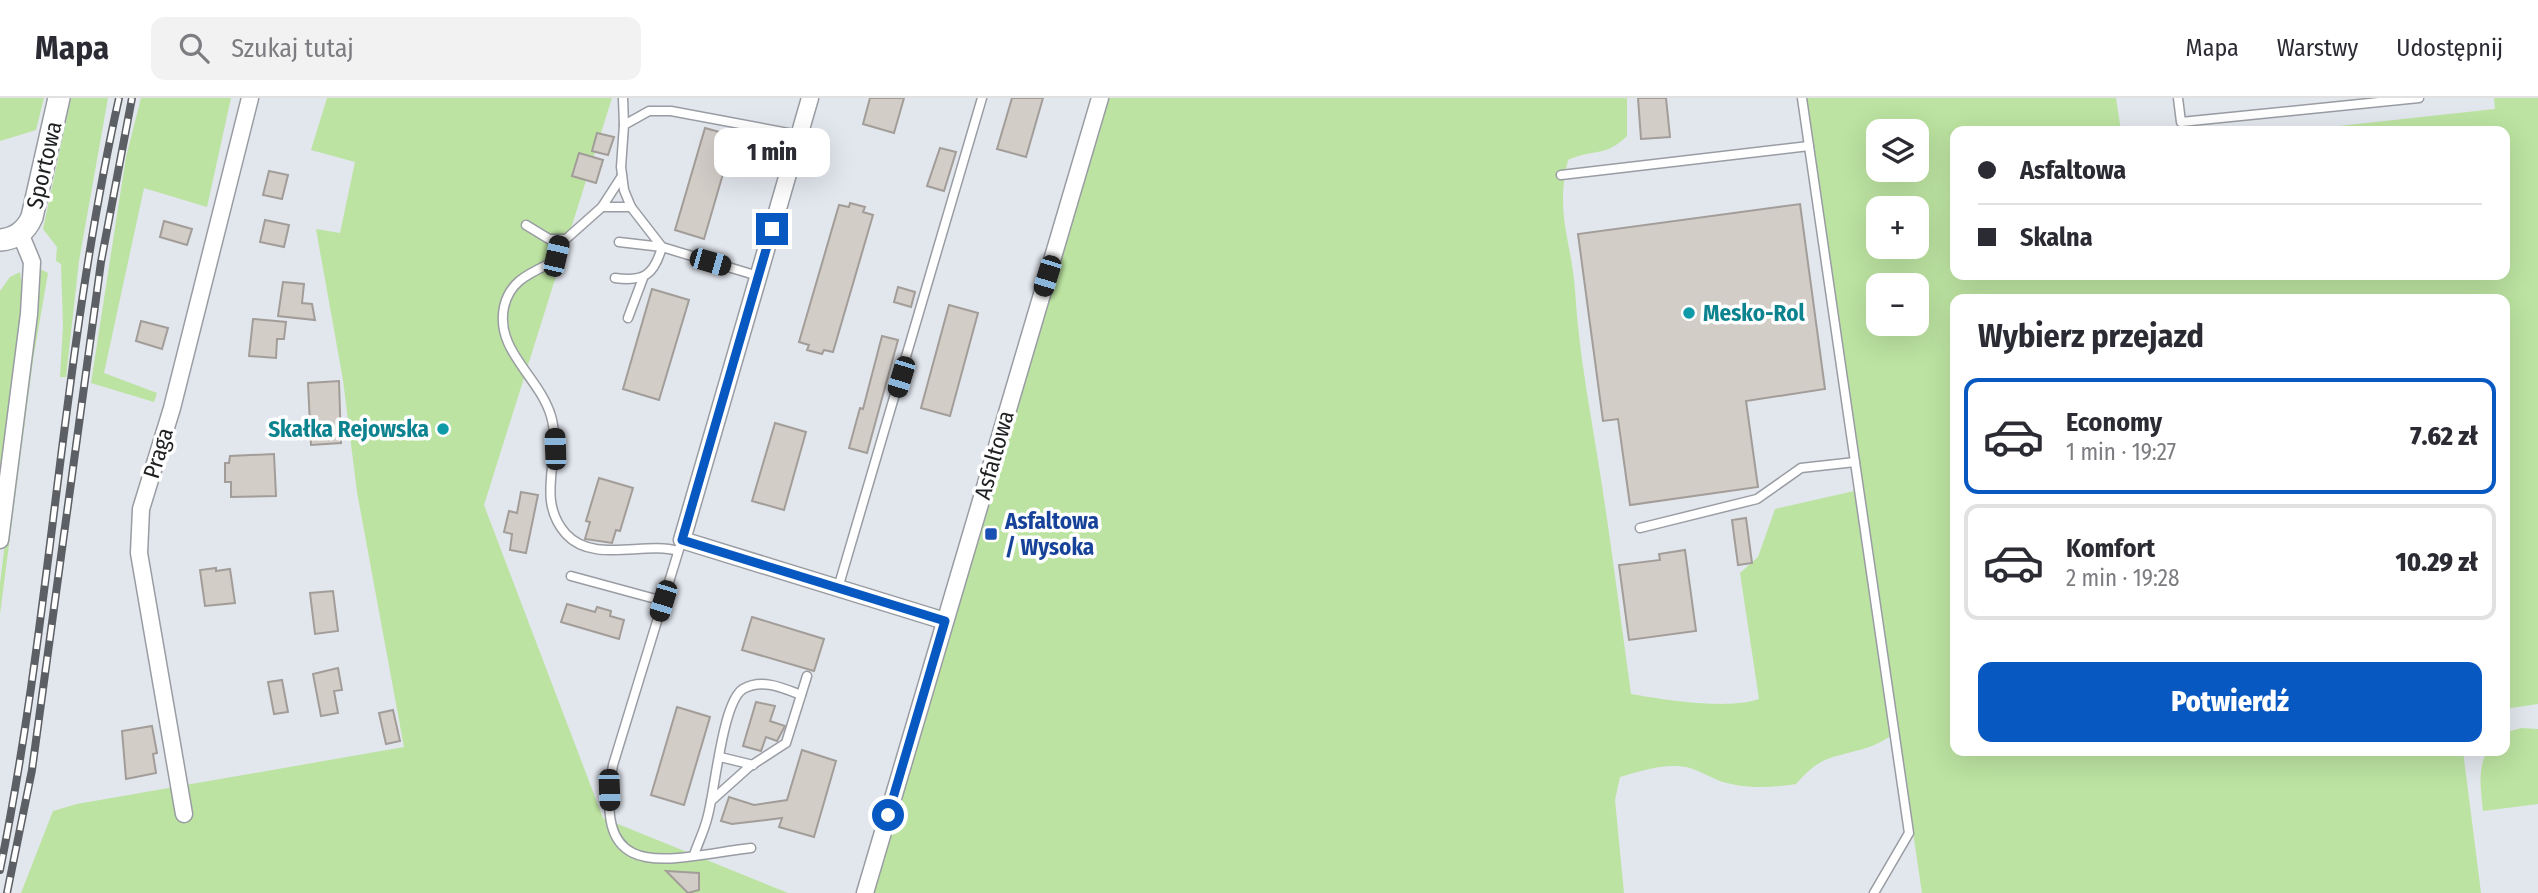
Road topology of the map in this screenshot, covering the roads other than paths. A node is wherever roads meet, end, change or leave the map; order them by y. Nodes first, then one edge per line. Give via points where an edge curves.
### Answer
1 (59, 98) edge
2 (250, 98) edge
3 (623, 98) edge
4 (810, 98) edge
5 (982, 98) edge
6 (1100, 98) edge
7 (1802, 98) edge
8 (2178, 98) edge
9 (2419, 98) edge
10 (624, 125) junction
11 (799, 135) junction
12 (1809, 146) junction
13 (1562, 175) dead end
14 (622, 176) junction
15 (602, 207) junction
16 (631, 207) junction
17 (526, 225) dead end
18 (15, 234) edge
19 (559, 242) junction
20 (618, 242) dead end
21 (662, 247) junction
22 (758, 276) junction
23 (615, 278) dead end
24 (643, 278) junction
25 (628, 318) dead end
26 (1854, 462) junction
27 (1640, 528) dead end
28 (0, 540) edge
29 (680, 545) junction
30 (571, 576) dead end
31 (838, 588) junction
32 (663, 601) junction
33 (945, 621) junction
34 (807, 676) dead end
35 (801, 695) junction
36 (720, 757) junction
37 (752, 765) junction
38 (711, 801) junction
39 (184, 814) dead end
40 (751, 848) dead end
41 (694, 855) junction
42 (865, 893) edge
43 (1874, 893) edge

1 - 18 street, Sportowa via 32,217
2 - 39 street, Praga via 140,518 139,553
3 - 10 lane
4 - 11 street
5 - 31 lane
6 - 33 street, Asfaltowa
7 - 12 lane
8 - 9 lane via 2181,121
10 - 11 lane via 649,111 671,111
10 - 14 lane
11 - 22 street
12 - 13 lane
12 - 26 lane
14 - 15 lane
14 - 16 lane
15 - 16 lane
15 - 19 lane
16 - 21 lane
17 - 19 lane
18 - 28 street via 32,262
19 - 29 lane via 552,262 514,284 503,323 512,352 538,387 551,418 555,449 549,503 566,534 577,542 614,552
20 - 21 lane
21 - 22 lane
21 - 24 lane via 654,269
22 - 29 street
23 - 24 lane
24 - 25 lane
26 - 27 lane via 1801,468 1757,499
26 - 43 lane via 1909,833
29 - 31 street
29 - 32 lane
30 - 32 lane
31 - 33 street
32 - 41 lane via 613,765 610,809 614,836 626,852 644,859
33 - 42 street, Asfaltowa
34 - 35 lane
35 - 36 lane via 773,685 742,690 730,714
35 - 37 lane via 789,738
36 - 37 lane
36 - 38 lane
37 - 38 lane
38 - 41 lane
40 - 41 lane

